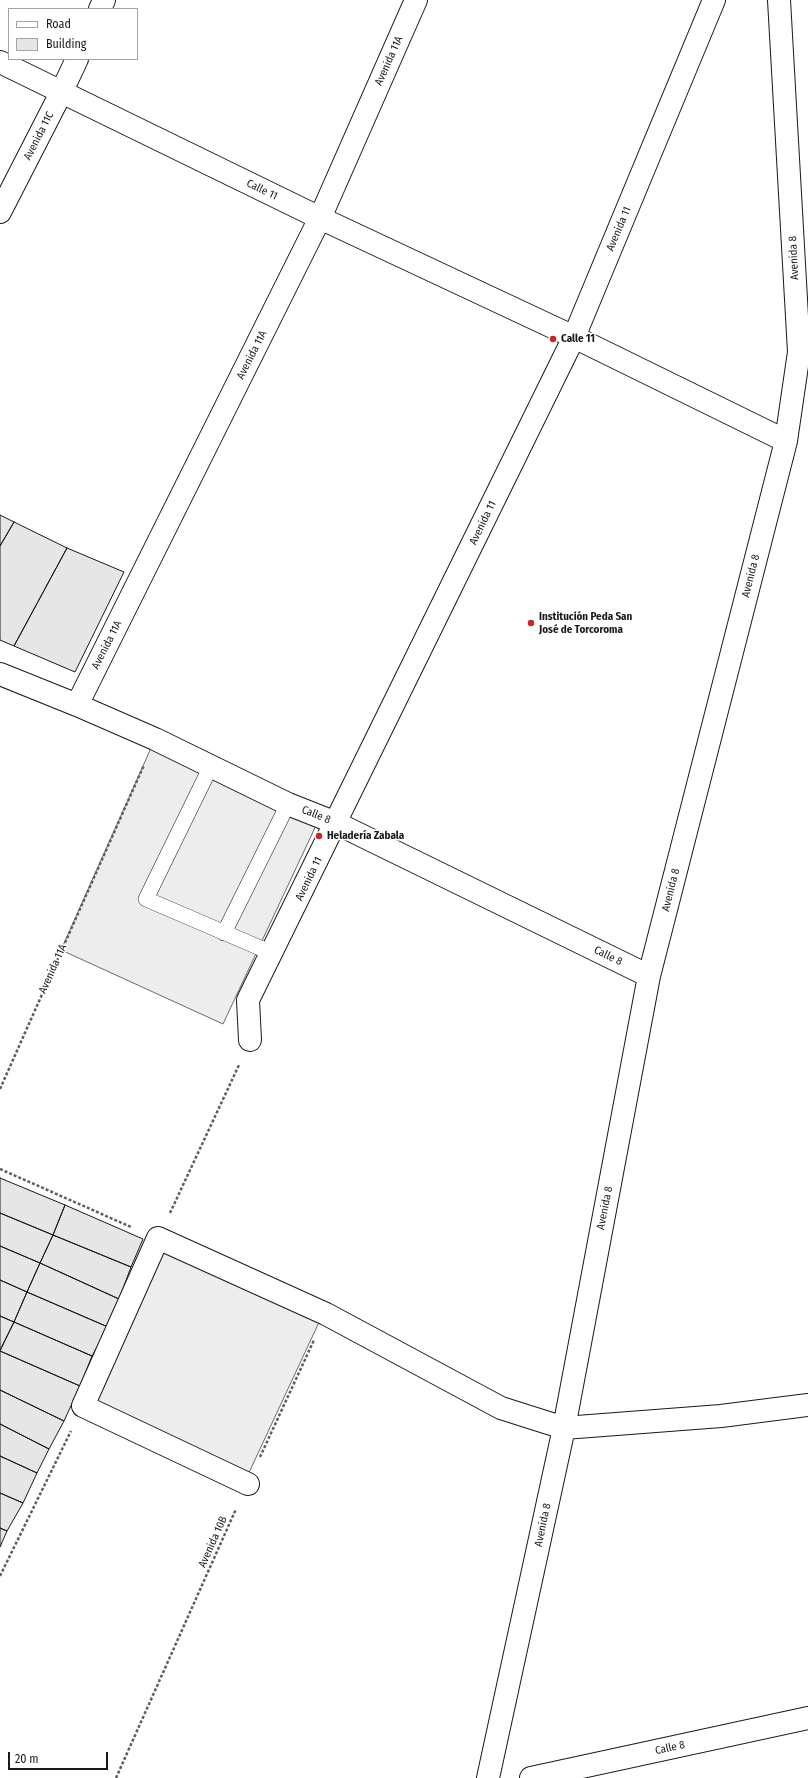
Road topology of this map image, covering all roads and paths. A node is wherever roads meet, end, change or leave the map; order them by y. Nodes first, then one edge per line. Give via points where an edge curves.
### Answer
1 (416, 0) edge
2 (714, 0) edge
3 (779, 0) edge
4 (77, 60) edge
5 (0, 62) edge
6 (61, 93) junction
7 (0, 212) edge
8 (320, 218) junction
9 (574, 337) junction
10 (786, 441) junction
11 (0, 674) edge
12 (77, 705) junction
13 (155, 739) junction
14 (211, 766) junction
15 (288, 804) junction
16 (336, 823) junction
17 (224, 933) junction
18 (272, 953) junction
19 (649, 976) junction
20 (250, 1040) joint
21 (0, 1088) edge
22 (0, 1169) edge
23 (137, 1229) dead end
24 (158, 1238) junction
25 (326, 1314) junction
26 (83, 1406) junction
27 (808, 1406) edge
28 (564, 1428) junction
29 (248, 1484) junction
30 (0, 1576) edge
31 (808, 1718) edge
32 (116, 1778) edge
33 (488, 1778) edge
34 (531, 1778) edge

1 - 8 street, Avenida 11A
2 - 9 street, Avenida 11
3 - 10 street, Avenida 8 via 799,352
4 - 6 street, Avenida 11C
5 - 6 street, Calle 11
6 - 7 street, Avenida 11C
6 - 8 street, Calle 11
8 - 9 street, Calle 11
8 - 12 street, Avenida 11A
9 - 10 street, Calle 11
9 - 16 street, Avenida 11
10 - 19 street, Avenida 8
11 - 12 street, Calle 8
12 - 13 street, Calle 8
13 - 14 street, Calle 8
13 - 21 path, Avenida 11A
14 - 15 street, Calle 8
14 - 17 lane via 146,899
15 - 16 street, Calle 8
15 - 17 lane
16 - 18 street, Avenida 11
16 - 19 street, Calle 8
17 - 18 lane
18 - 20 street, Avenida 11 via 248,1000
19 - 28 street, Avenida 8
20 - 24 path
22 - 23 path
24 - 25 street
24 - 26 street
25 - 28 street via 501,1408
25 - 29 path, Avenida 10B
26 - 29 street
26 - 30 path
27 - 28 street via 721,1416
28 - 33 street, Avenida 8
29 - 32 path, Avenida 10B
31 - 34 street, Calle 8

